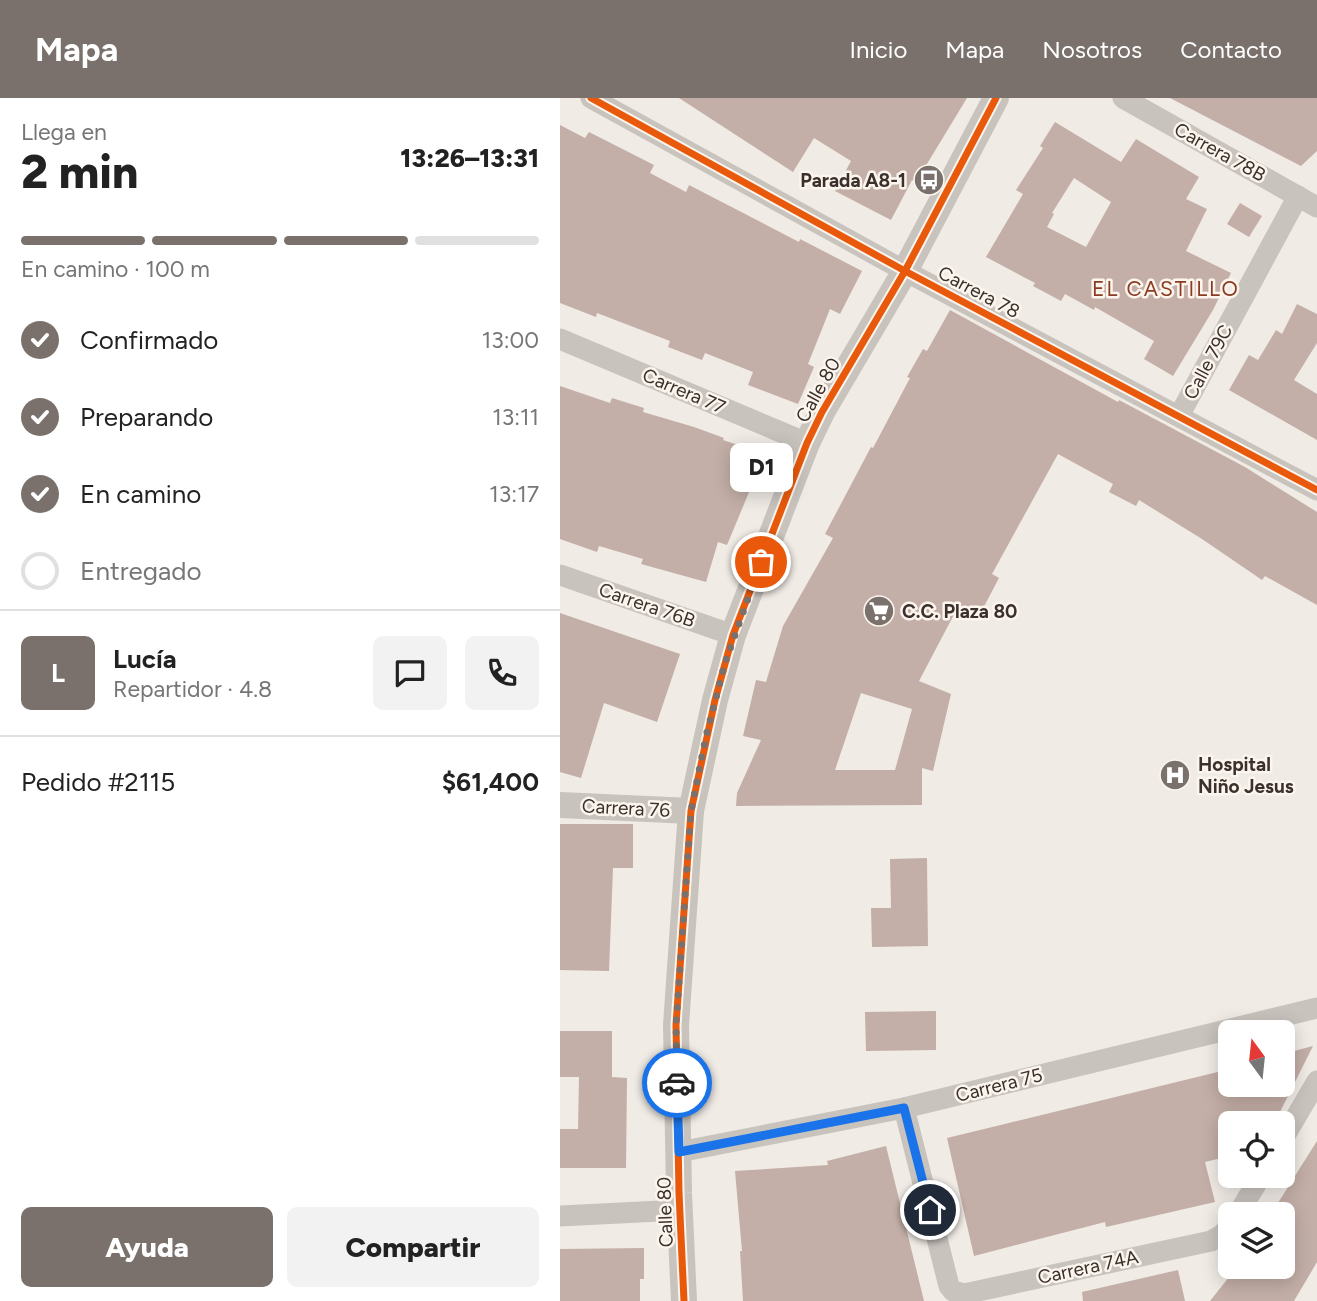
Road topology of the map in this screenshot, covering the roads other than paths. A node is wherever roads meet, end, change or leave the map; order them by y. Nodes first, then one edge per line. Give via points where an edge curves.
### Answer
1 (591, 98) edge
2 (996, 98) edge
3 (1123, 98) edge
4 (1298, 196) junction
5 (1317, 207) edge
6 (905, 271) junction
7 (560, 339) edge
8 (1179, 416) junction
9 (807, 443) junction
10 (1317, 490) edge
11 (560, 575) edge
12 (733, 635) junction
13 (560, 805) edge
14 (691, 811) junction
15 (1317, 1008) edge
16 (1317, 1081) edge
17 (904, 1108) junction
18 (1295, 1119) edge
19 (679, 1152) junction
20 (680, 1210) junction
21 (560, 1216) edge
22 (1218, 1237) edge
23 (684, 1301) edge

1 - 6 street, Carrera 78
2 - 6 street, Calle 80
3 - 4 street, Carrera 78B
4 - 5 street, Carrera 78B
4 - 8 street, Calle 79C
6 - 8 street, Carrera 78
6 - 9 street, Calle 80
7 - 9 street, Carrera 77
8 - 10 street, Carrera 78
9 - 12 street, Calle 80
11 - 12 street, Carrera 76B
12 - 14 street, Calle 80
13 - 14 street, Carrera 76
14 - 19 street, Calle 80 via 676,1025
15 - 17 street, Carrera 75
16 - 18 street
17 - 19 street, Carrera 75
17 - 22 street, Carrera 74A via 953,1291 964,1294
19 - 20 street, Calle 80
20 - 21 street
20 - 23 street, Calle 80

